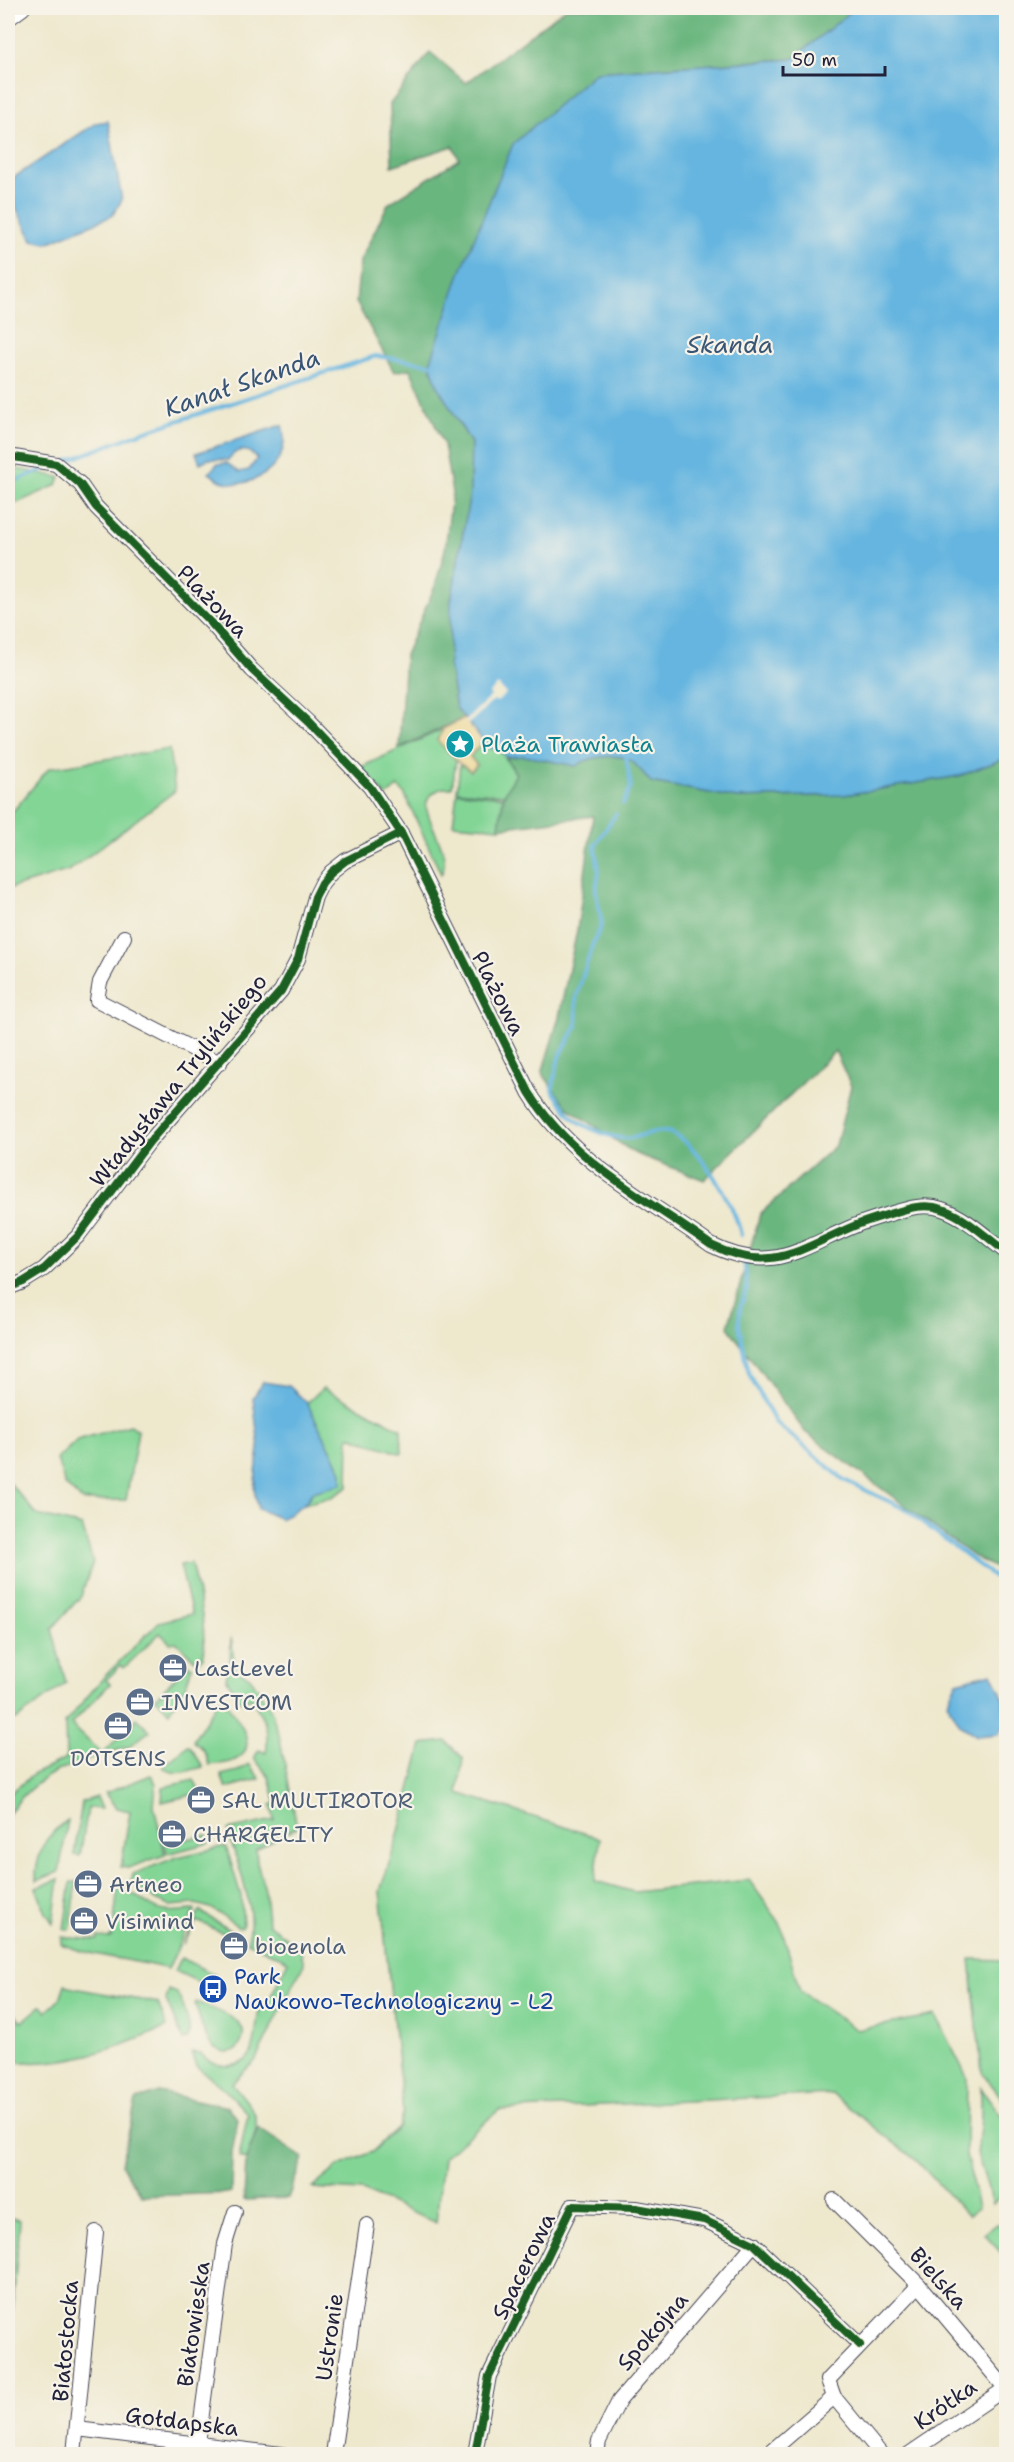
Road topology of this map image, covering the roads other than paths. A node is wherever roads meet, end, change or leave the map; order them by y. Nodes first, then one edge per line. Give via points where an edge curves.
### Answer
1 (23, 8) edge
2 (8, 19) edge
3 (8, 456) edge
4 (401, 833) junction
5 (124, 937) dead end
6 (220, 1063) junction
7 (1006, 1252) edge
8 (8, 1288) edge
9 (834, 2200) dead end
10 (235, 2212) dead end
11 (367, 2225) dead end
12 (96, 2232) dead end
13 (754, 2244) junction
14 (919, 2285) junction
15 (860, 2345) junction
16 (1006, 2389) edge
17 (834, 2397) junction
18 (77, 2429) junction
19 (198, 2443) junction
20 (74, 2454) edge
21 (281, 2454) edge
22 (333, 2454) edge
23 (475, 2454) edge
24 (597, 2454) edge
25 (768, 2454) edge
26 (881, 2454) edge
27 (909, 2454) edge

1 - 2 street
3 - 4 street, Plażowa via 56,464 80,484 96,507 252,670 370,787
4 - 6 street, Władysława Trylińskiego via 345,861 322,883 290,975
4 - 7 street, Plażowa via 529,1092 554,1128 591,1162 711,1245 746,1258 798,1253 853,1227 909,1208 928,1206 959,1217
5 - 6 street via 100,982 97,1000
6 - 8 street, Władysława Trylińskiego via 150,1141 78,1236 44,1269
9 - 14 street, Bielska
10 - 19 street, Białowieska via 225,2244
11 - 22 street, Ustronie
12 - 18 street, Białostocka
13 - 15 street, Spacerowa
13 - 23 street, Spacerowa via 704,2220 636,2208 572,2206 489,2376
13 - 24 street, Spokojna via 619,2401 599,2441
14 - 15 street
14 - 16 street, Bielska
15 - 17 street via 828,2380
16 - 27 street, Krótka
17 - 25 street
17 - 26 street
18 - 19 street, Gołdapska
18 - 20 street, Białostocka
19 - 21 street, Gołdapska

